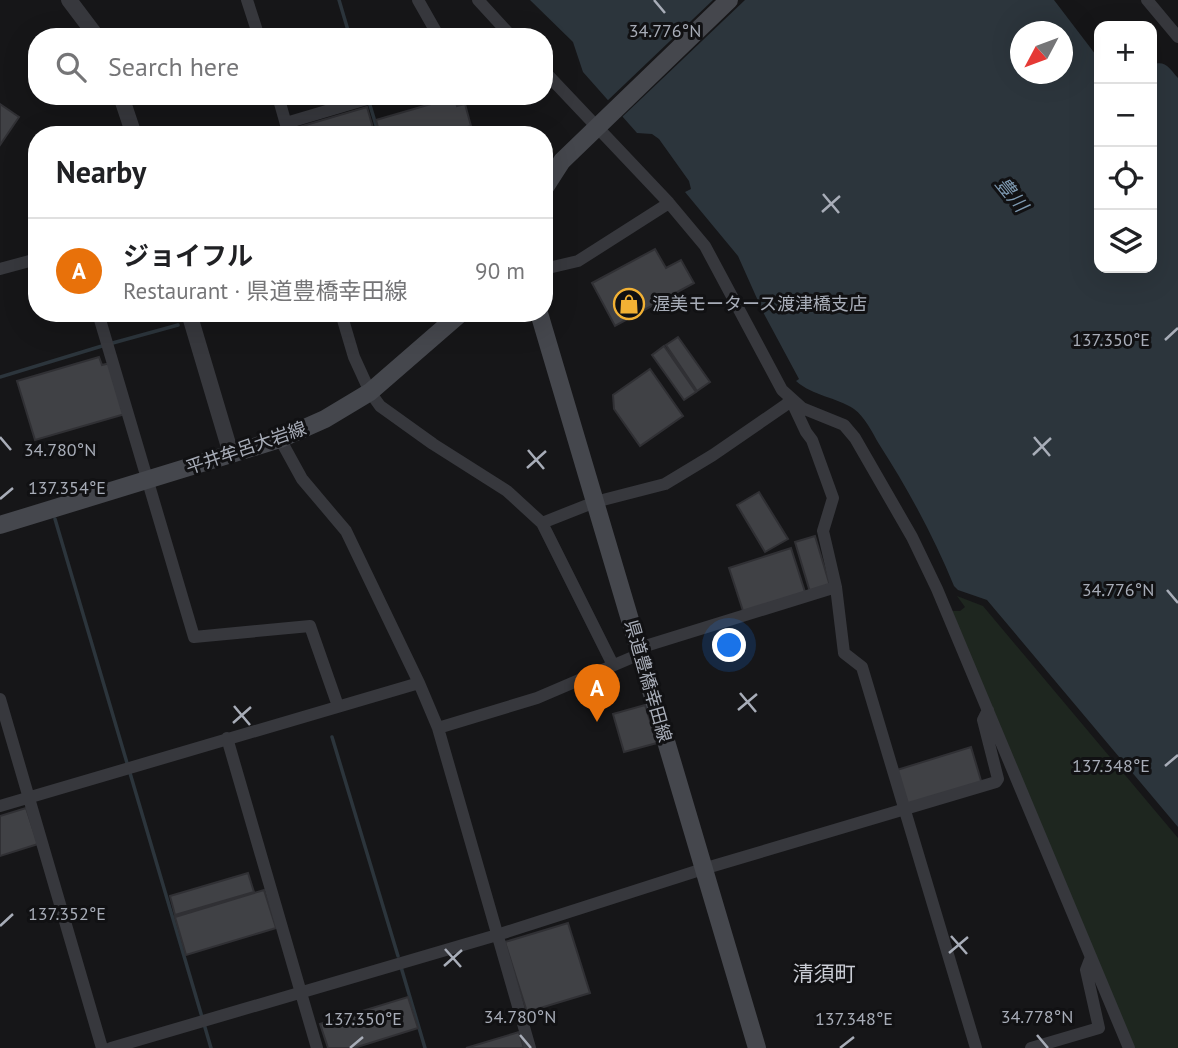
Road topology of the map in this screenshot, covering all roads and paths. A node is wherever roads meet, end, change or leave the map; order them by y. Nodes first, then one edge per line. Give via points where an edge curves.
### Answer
1 (69, 0) edge
2 (247, 0) edge
3 (418, 0) edge
4 (478, 0) edge
5 (729, 0) edge
6 (1147, 0) edge
7 (90, 28) edge
8 (256, 28) edge
9 (434, 28) edge
10 (504, 28) edge
11 (1178, 37) edge
12 (553, 80) edge
13 (124, 105) edge
14 (281, 105) edge
15 (352, 105) edge
16 (598, 125) junction
17 (131, 126) edge
18 (287, 126) edge
19 (296, 126) edge
20 (553, 175) edge
21 (669, 203) junction
22 (28, 262) edge
23 (553, 267) edge
24 (0, 270) edge
25 (101, 322) edge
26 (192, 322) edge
27 (344, 322) edge
28 (451, 322) edge
29 (542, 322) edge
30 (370, 392) junction
31 (790, 398) junction
32 (280, 439) junction
33 (231, 454) junction
34 (147, 482) junction
35 (595, 502) junction
36 (542, 523) junction
37 (0, 525) edge
38 (836, 587) junction
39 (640, 651) junction
40 (613, 665) junction
41 (419, 683) junction
42 (0, 699) edge
43 (338, 706) junction
44 (988, 710) junction
45 (438, 729) junction
46 (227, 738) junction
47 (29, 797) junction
48 (0, 806) edge
49 (903, 810) junction
50 (703, 869) junction
51 (497, 935) junction
52 (1091, 957) junction
53 (301, 993) junction
54 (102, 1048) edge
55 (111, 1048) edge
56 (317, 1048) edge
57 (530, 1048) edge
58 (757, 1048) edge
59 (976, 1048) edge
60 (1031, 1048) edge
61 (1129, 1048) edge

1 - 7 street
2 - 8 street
3 - 9 street
4 - 10 street
5 - 16 main road
6 - 11 street
12 - 16 street
13 - 17 street
14 - 18 street
15 - 19 street
16 - 20 main road
16 - 21 street
21 - 23 street via 578,261
21 - 31 street via 705,246 775,379
22 - 24 street
25 - 34 street
26 - 33 street
27 - 30 street
28 - 30 main road, 平井牟呂大岩線
29 - 35 main road, 県道豊橋幸田線
30 - 32 main road, 平井牟呂大岩線
30 - 36 street via 380,406 507,491
31 - 35 street via 713,456 665,484
31 - 38 street via 812,440 833,498 823,531
31 - 44 street via 802,408 845,425 863,449 912,537
32 - 33 main road, 平井牟呂大岩線
32 - 41 street via 302,479 346,531
33 - 34 main road, 平井牟呂大岩線
34 - 37 main road, 平井牟呂大岩線
34 - 43 street via 194,637 310,626
35 - 36 street
35 - 39 main road, 県道豊橋幸田線
36 - 40 street
38 - 39 street
38 - 49 street via 844,653 862,667
39 - 40 street
39 - 50 main road, 県道豊橋幸田線
40 - 45 street via 537,698
41 - 43 street
41 - 45 street
42 - 47 street
43 - 46 street
44 - 49 street via 983,720 996,782
44 - 52 street
45 - 51 street
46 - 47 street
46 - 53 street
47 - 48 street
47 - 54 street
49 - 50 street
49 - 59 street
50 - 51 street
50 - 58 main road, 県道豊橋幸田線
51 - 53 street
51 - 57 street
52 - 60 street via 1086,970 1099,1028
52 - 61 street
53 - 55 street
53 - 56 street

